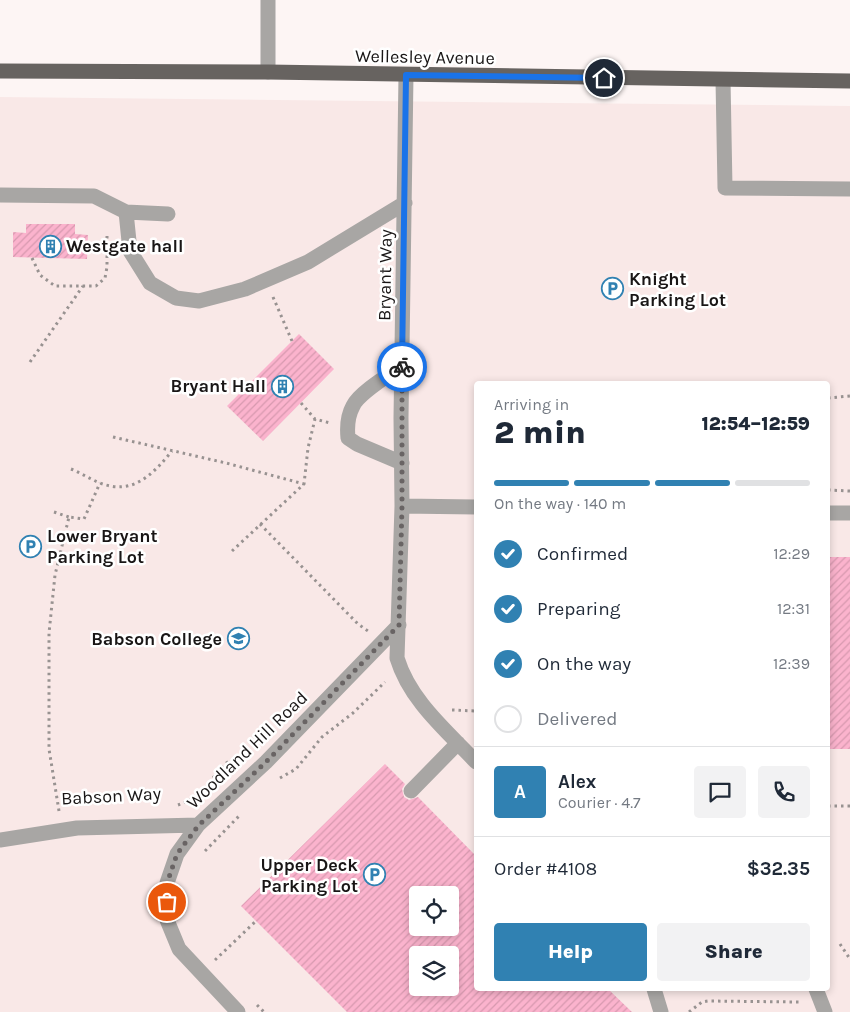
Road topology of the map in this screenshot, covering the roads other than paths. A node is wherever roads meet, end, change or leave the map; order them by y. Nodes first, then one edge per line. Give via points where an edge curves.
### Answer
1 (268, 0) edge
2 (0, 71) edge
3 (268, 72) junction
4 (406, 75) junction
5 (723, 80) junction
6 (850, 81) edge
7 (850, 189) edge
8 (0, 195) edge
9 (405, 203) junction
10 (126, 212) junction
11 (168, 214) dead end
12 (402, 366) junction
13 (402, 462) junction
14 (402, 506) junction
15 (474, 507) edge
16 (830, 513) edge
17 (850, 513) edge
18 (399, 625) junction
19 (458, 743) junction
20 (474, 760) edge
21 (411, 791) dead end
22 (198, 826) junction
23 (0, 840) edge
24 (655, 991) edge
25 (238, 1012) edge
26 (661, 1012) edge

1 - 3 street
2 - 3 main road, Wellesley Avenue
3 - 4 main road, Wellesley Avenue
4 - 5 main road, Wellesley Avenue
4 - 9 street, Bryant Way
5 - 6 main road, Wellesley Avenue
5 - 7 street via 725,188
8 - 10 street via 94,196
9 - 10 street via 308,262 245,289 199,302 176,298 150,283 130,252
9 - 12 street, Bryant Way
10 - 11 street
12 - 13 street, Bryant Way
12 - 13 street via 373,386 353,406 347,428 348,438 356,444
13 - 14 street, Bryant Way
14 - 15 street
14 - 18 street, Bryant Way
16 - 17 street
18 - 19 street, Bryant Way via 397,658 402,674 421,704
18 - 22 street, Woodland Hill Road via 266,762
19 - 20 street
19 - 21 street
22 - 23 street, Woodland Hill Road via 77,828
22 - 25 street via 177,854 167,883 168,920 179,949
24 - 26 street

